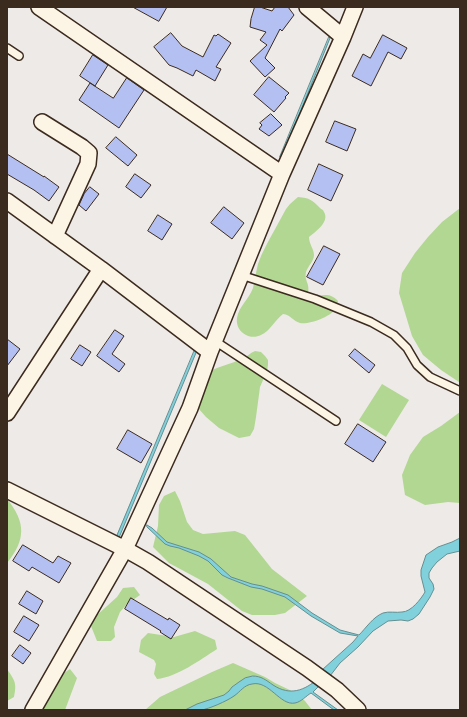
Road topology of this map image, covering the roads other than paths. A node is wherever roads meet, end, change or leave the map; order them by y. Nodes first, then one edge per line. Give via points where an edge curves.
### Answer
1 (39, 7) edge
2 (306, 7) edge
3 (355, 7) edge
4 (59, 12) edge
5 (343, 37) junction
6 (7, 48) edge
7 (19, 56) dead end
8 (42, 122) dead end
9 (282, 174) junction
10 (7, 201) edge
11 (55, 236) junction
12 (101, 269) junction
13 (241, 275) junction
14 (212, 346) junction
15 (460, 391) edge
16 (7, 413) edge
17 (336, 421) dead end
18 (7, 490) edge
19 (125, 549) junction
20 (33, 710) edge
21 (358, 710) edge

1 - 4 street
2 - 5 street
3 - 5 street
4 - 9 street
5 - 9 street
6 - 7 lane
8 - 11 street via 89,153 88,164
9 - 13 street
10 - 11 street
11 - 12 street
12 - 14 street
12 - 16 street
13 - 14 street
13 - 15 lane via 315,299 371,322 394,335 407,348 417,365 430,377
14 - 17 lane
14 - 19 street via 190,408
18 - 19 street
19 - 20 street
19 - 21 street via 307,668 337,690

